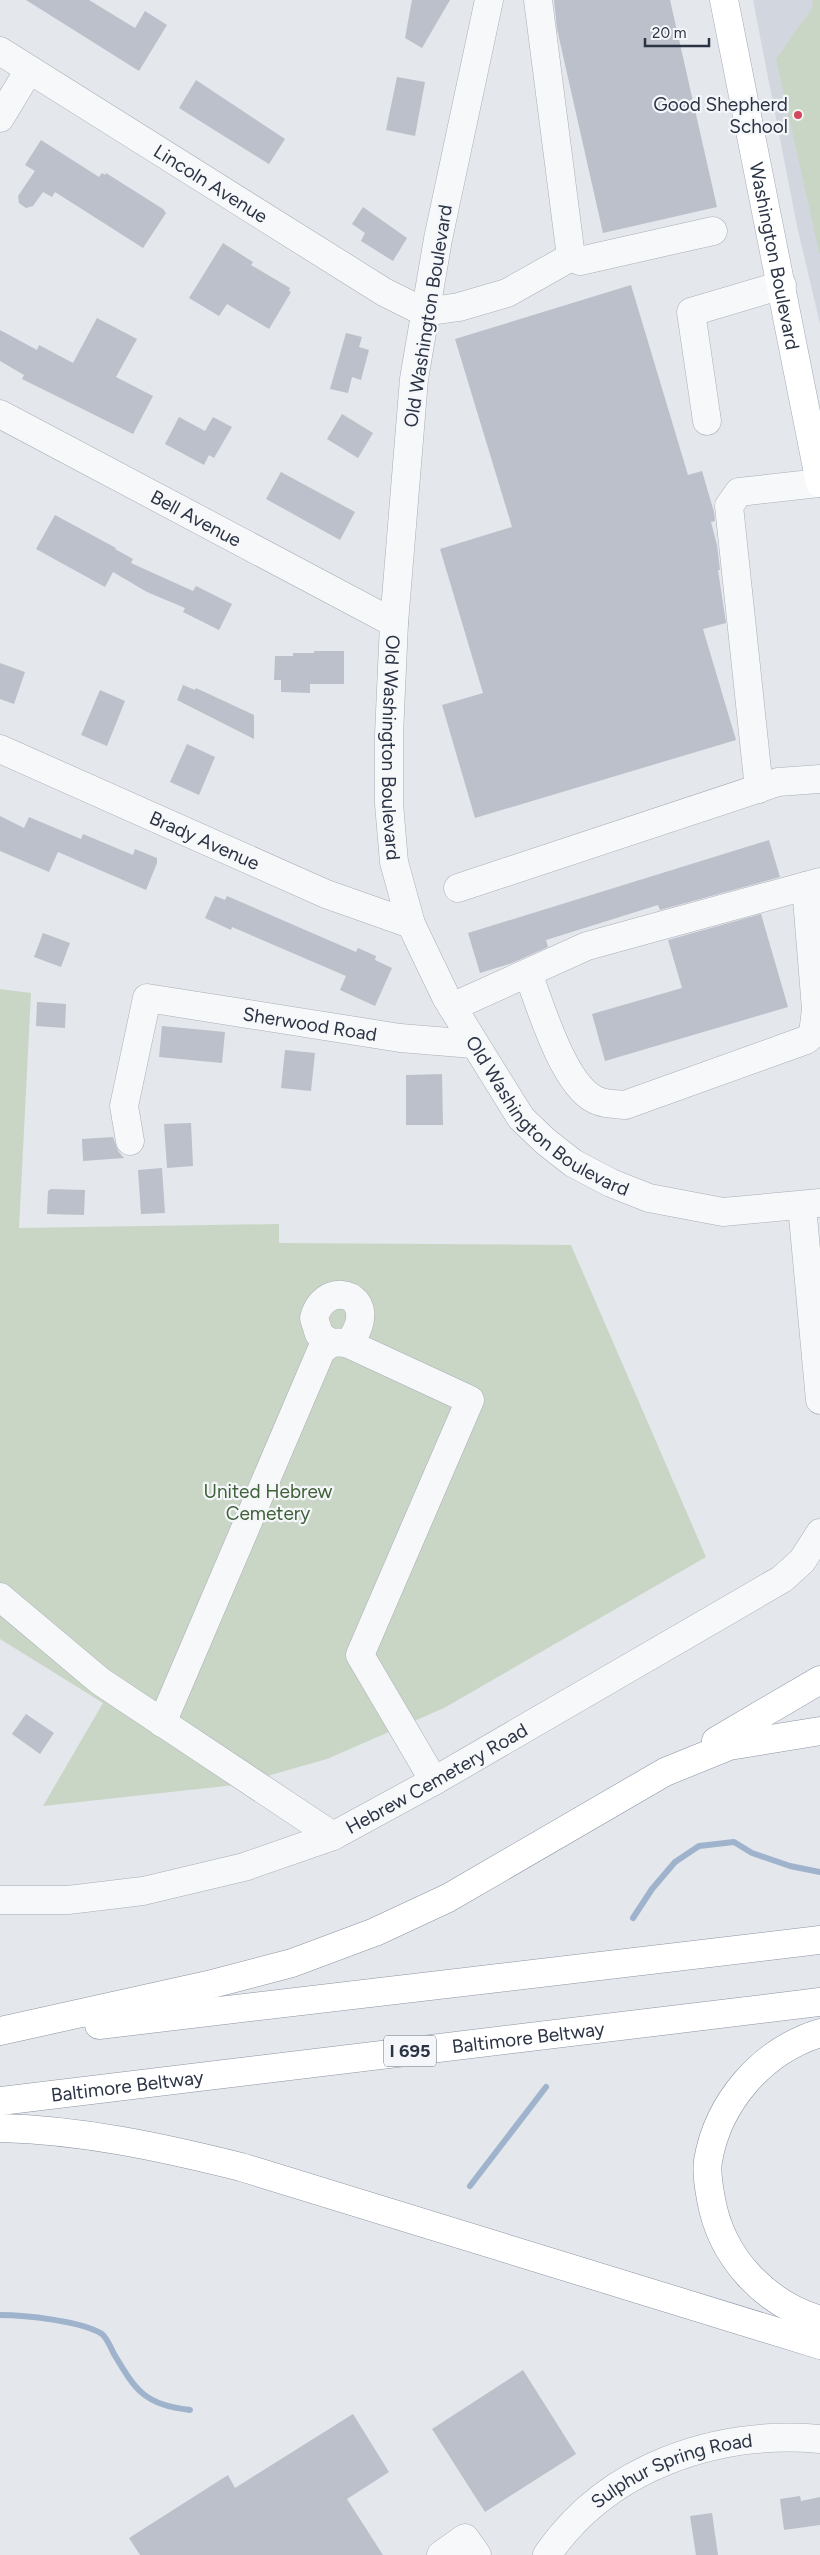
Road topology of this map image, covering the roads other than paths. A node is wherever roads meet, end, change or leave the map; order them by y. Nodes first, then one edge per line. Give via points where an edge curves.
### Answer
1 (489, 0) edge
2 (538, 0) edge
3 (724, 0) edge
4 (0, 51) edge
5 (29, 70) junction
6 (0, 118) edge
7 (713, 231) dead end
8 (571, 257) junction
9 (782, 285) junction
10 (424, 312) junction
11 (0, 414) edge
12 (707, 421) dead end
13 (820, 483) edge
14 (394, 623) junction
15 (0, 749) edge
16 (820, 779) edge
17 (759, 789) junction
18 (813, 884) edge
19 (458, 888) dead end
20 (411, 924) junction
21 (528, 973) junction
22 (452, 1007) junction
23 (473, 1044) junction
24 (130, 1141) dead end
25 (811, 1204) edge
26 (820, 1400) edge
27 (820, 1533) edge
28 (0, 1597) edge
29 (820, 1680) edge
30 (162, 1723) junction
31 (820, 1731) edge
32 (665, 1772) junction
33 (434, 1781) junction
34 (333, 1836) junction
35 (0, 1900) edge
36 (820, 1940) edge
37 (820, 2002) edge
38 (0, 2031) edge
39 (820, 2033) edge
40 (0, 2037) edge
41 (0, 2101) edge
42 (0, 2128) edge
43 (820, 2320) edge
44 (820, 2345) edge
45 (820, 2439) edge
46 (440, 2555) edge
47 (477, 2555) edge
48 (547, 2555) edge

1 - 10 street, Old Washington Boulevard
2 - 8 street
3 - 9 main road, Washington Boulevard
4 - 5 street, Lincoln Avenue
5 - 6 street
5 - 10 street, Lincoln Avenue via 384,292
7 - 8 street via 580,261
8 - 10 street via 507,293 459,307
9 - 12 street via 691,312
9 - 13 main road, Washington Boulevard
10 - 14 street, Old Washington Boulevard via 414,379
11 - 14 street, Bell Avenue
13 - 17 street via 739,492 729,506
14 - 20 street, Old Washington Boulevard via 389,735 390,804 394,862
15 - 20 street, Brady Avenue via 326,894
16 - 17 street via 778,782
17 - 19 street
18 - 21 street via 587,946
18 - 21 street via 816,1009 813,1034 806,1040 625,1105 594,1100 578,1085 554,1044
20 - 22 street, Old Washington Boulevard
21 - 22 street
22 - 23 street, Old Washington Boulevard
23 - 24 street, Sherwood Road via 400,1038 148,998 124,1106
23 - 25 street, Old Washington Boulevard via 521,1118 574,1163 611,1183 649,1198 723,1212
25 - 26 street
27 - 33 street, Hebrew Cemetery Road via 802,1561 782,1579
28 - 30 street via 100,1681
29 - 32 main road
30 - 33 street via 321,1351 339,1343 470,1400 360,1655
30 - 34 street
31 - 32 main road via 729,1746
32 - 38 main road via 448,1898 375,1932 292,1963
33 - 34 street, Hebrew Cemetery Road
34 - 35 street, Hebrew Cemetery Road via 244,1867 143,1891 68,1900
36 - 40 main road
37 - 41 main road, Baltimore Beltway / I 695
39 - 43 main road via 778,2053 751,2075 728,2103 714,2134 707,2163 714,2216 736,2260 764,2292 790,2308
42 - 44 main road via 90,2135 164,2148 241,2167
45 - 48 street, Sulphur Spring Road via 785,2436 728,2442 652,2466 615,2488 582,2516
46 - 47 street via 465,2538

